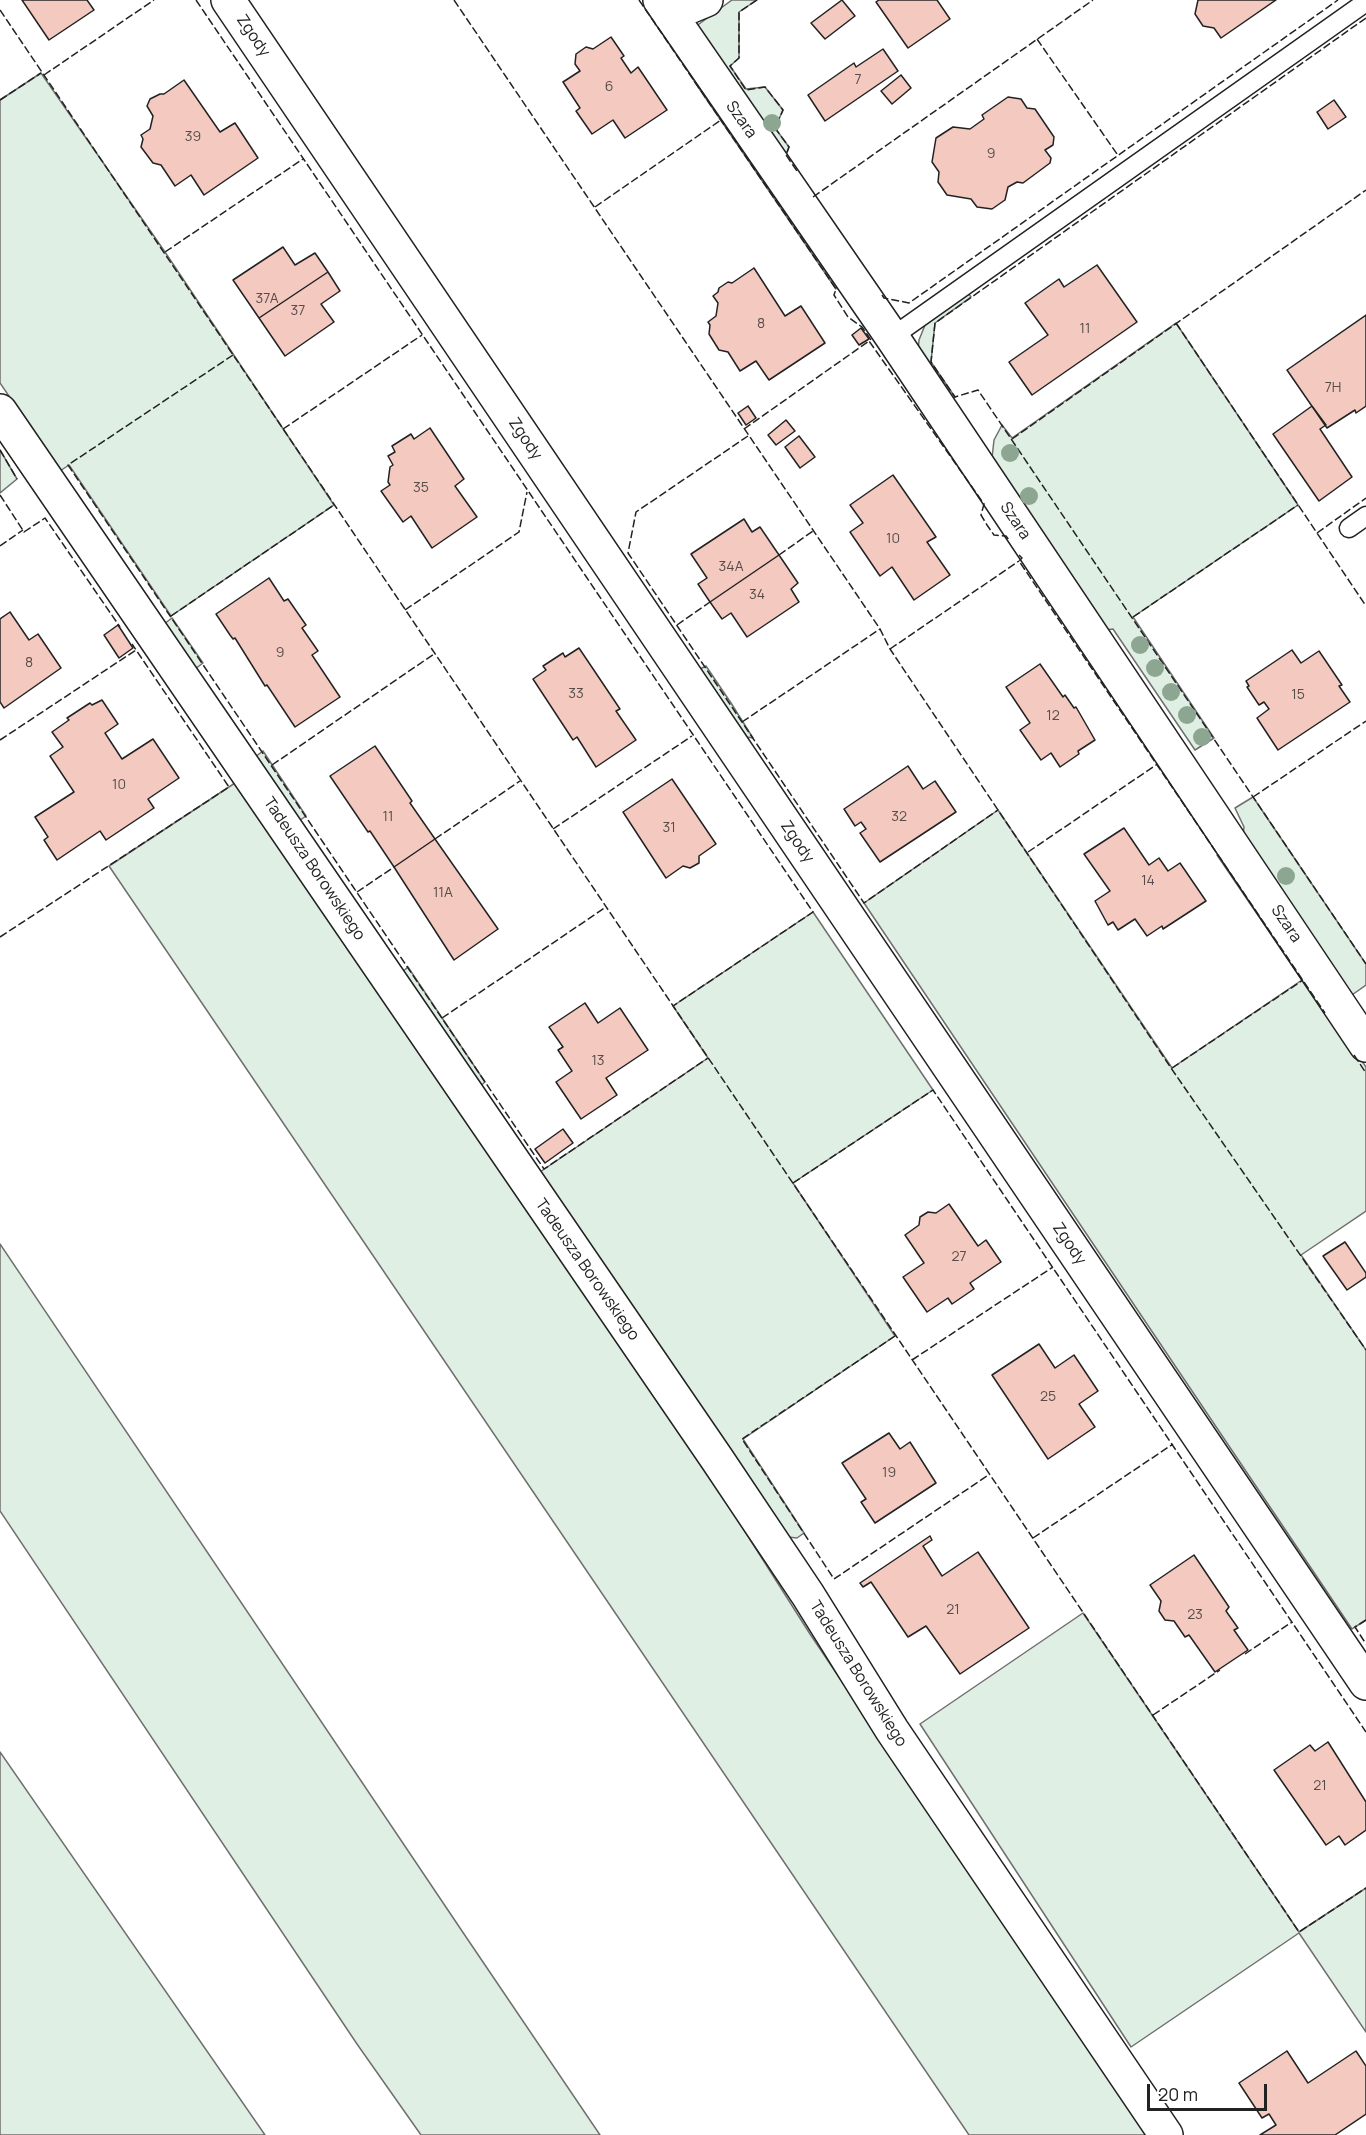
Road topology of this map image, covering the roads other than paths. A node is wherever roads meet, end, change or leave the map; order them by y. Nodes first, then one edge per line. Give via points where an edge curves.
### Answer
1 (228, 0) edge
2 (706, 0) edge
3 (1366, 2) edge
4 (665, 8) edge
5 (892, 337) junction
6 (0, 411) edge
7 (1366, 516) edge
8 (1349, 528) dead end
9 (1366, 1045) edge
10 (1366, 1683) edge
11 (1166, 2135) edge

1 - 10 street, Zgody
2 - 4 street
3 - 5 lane
4 - 5 street, Szara
5 - 9 street, Szara
6 - 11 street, Tadeusza Borowskiego via 724,1469 892,1730
7 - 8 lane

